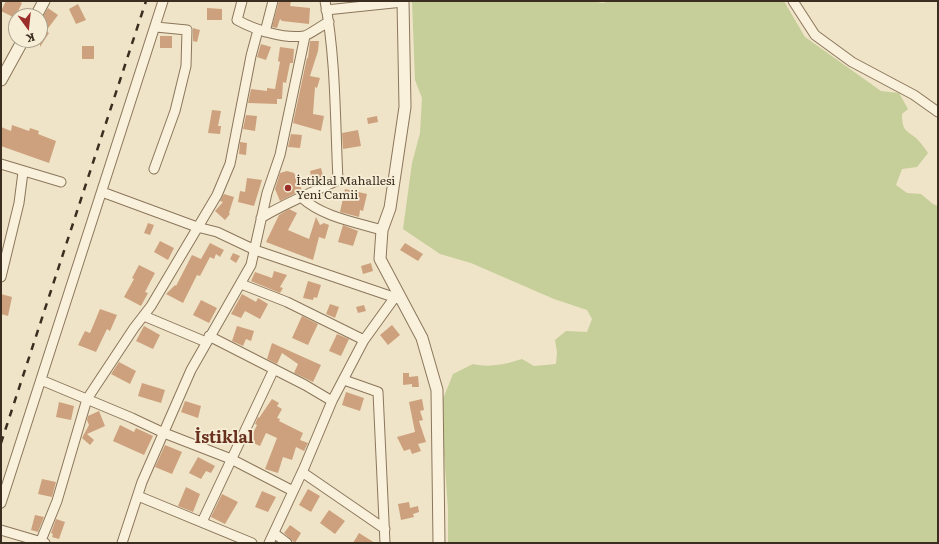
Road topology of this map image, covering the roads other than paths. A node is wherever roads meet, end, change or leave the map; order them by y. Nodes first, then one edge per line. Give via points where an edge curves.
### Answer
1 (163, 1) edge
2 (242, 1) edge
3 (273, 1) edge
4 (793, 1) edge
5 (403, 2) edge
6 (326, 5) edge
7 (329, 22) junction
8 (156, 27) junction
9 (262, 31) junction
10 (305, 36) junction
11 (19, 48) edge
12 (1, 80) edge
13 (938, 112) edge
14 (1, 164) edge
15 (154, 169) dead end
16 (24, 172) junction
17 (61, 182) dead end
18 (102, 192) junction
19 (302, 198) junction
20 (261, 218) junction
21 (197, 227) junction
22 (382, 230) junction
23 (256, 250) junction
24 (1, 277) edge
25 (240, 284) junction
26 (398, 299) junction
27 (144, 316) junction
28 (208, 339) junction
29 (364, 340) junction
30 (274, 369) junction
31 (41, 380) junction
32 (344, 380) junction
33 (87, 399) junction
34 (332, 401) junction
35 (164, 433) junction
36 (231, 460) junction
37 (302, 472) junction
38 (293, 492) junction
39 (138, 496) junction
40 (1, 503) edge
41 (202, 522) junction
42 (385, 529) junction
43 (1, 530) edge
44 (274, 533) junction
45 (42, 543) edge
46 (122, 543) edge
47 (252, 543) edge
48 (269, 543) edge
49 (287, 543) edge
50 (385, 543) edge
51 (439, 543) edge

1 - 8 street
2 - 9 street via 237,20
3 - 9 street
4 - 13 street via 816,35 852,62
5 - 6 street
5 - 22 street via 405,107 390,208
6 - 7 street
7 - 10 street
7 - 19 street via 338,180
8 - 15 street via 187,30 186,66 175,111
8 - 18 street
9 - 10 street
9 - 21 street via 250,56 230,164 217,195
10 - 20 street via 280,155
11 - 12 street
14 - 16 street
16 - 17 street
16 - 24 street
18 - 21 street
18 - 31 street
19 - 20 street via 282,205
19 - 22 street via 311,206 335,216
20 - 23 street
21 - 23 street via 217,232
21 - 27 street
22 - 26 street via 380,259
23 - 25 street
23 - 26 street
25 - 28 street
25 - 29 street via 287,302
26 - 29 street
26 - 51 street via 422,338 437,390
27 - 28 street
27 - 33 street
28 - 30 street
28 - 35 street
29 - 32 street
30 - 34 street
30 - 36 street
31 - 33 street
31 - 40 street
32 - 34 street
32 - 42 street via 378,392
33 - 35 street
33 - 45 street
34 - 37 street
35 - 36 street
35 - 39 street
36 - 38 street
36 - 41 street
37 - 38 street
37 - 42 street
38 - 44 street
39 - 41 street
39 - 46 street
41 - 47 street
42 - 50 street
43 - 45 street
44 - 48 street
44 - 49 street

